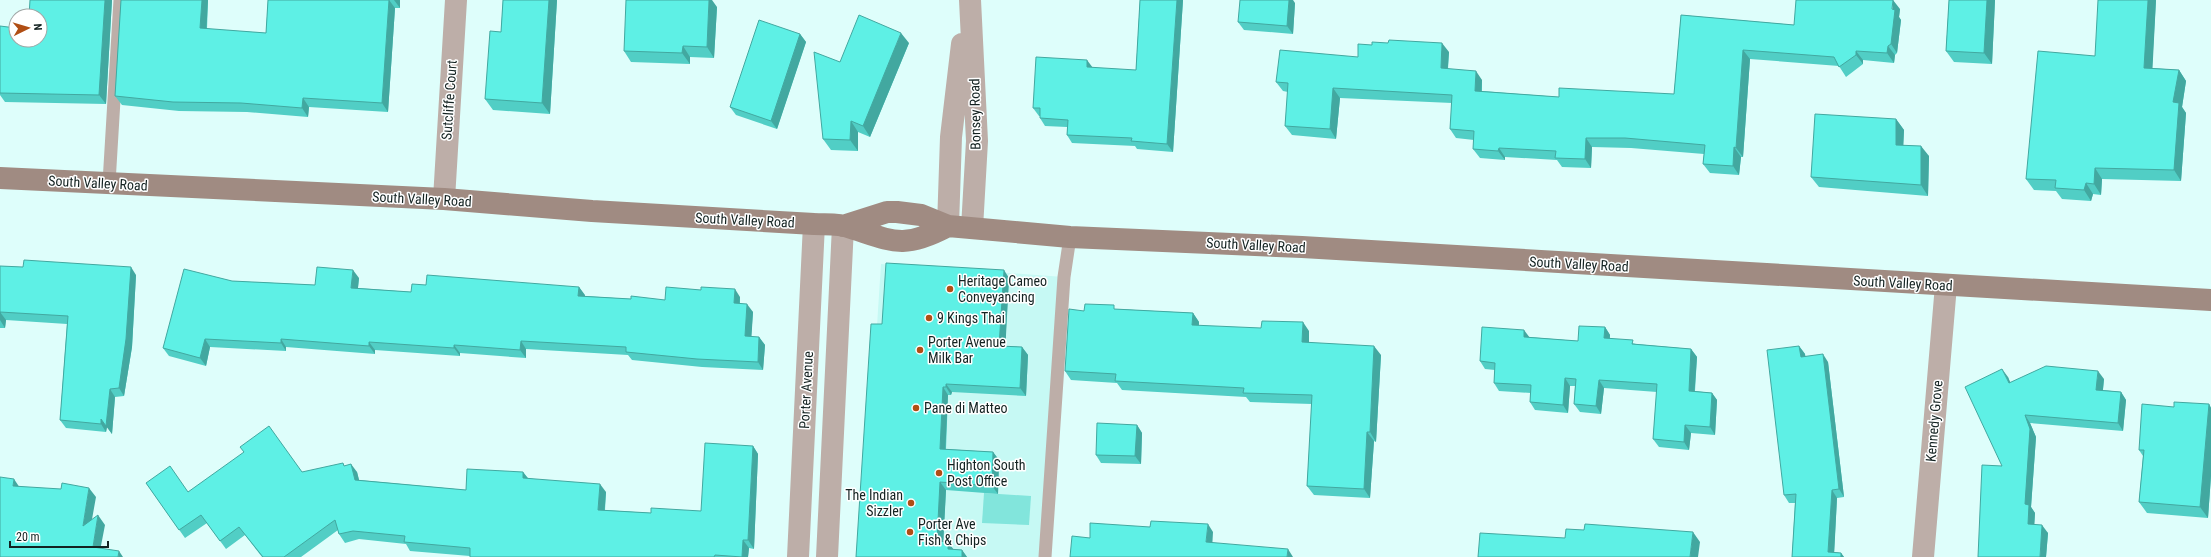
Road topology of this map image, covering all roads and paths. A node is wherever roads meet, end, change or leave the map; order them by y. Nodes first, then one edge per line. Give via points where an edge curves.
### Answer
1 (120, 0) edge
2 (456, 0) edge
3 (967, 0) edge
4 (970, 0) edge
5 (0, 178) edge
6 (109, 183) junction
7 (444, 199) junction
8 (814, 224) junction
9 (843, 226) junction
10 (948, 226) junction
11 (972, 228) junction
12 (1070, 237) junction
13 (1946, 285) junction
14 (2211, 300) edge
15 (798, 557) edge
16 (826, 557) edge
17 (1045, 557) edge
18 (1923, 557) edge

1 - 6 lane
2 - 7 street, Sutcliffe Court
3 - 10 street, Bonsey Road via 950,137
4 - 11 street, Bonsey Road via 977,141
5 - 6 main road, South Valley Road
6 - 7 main road, South Valley Road
7 - 8 main road, South Valley Road
8 - 9 main road, South Valley Road
8 - 15 street, Porter Avenue
9 - 10 main road, South Valley Road via 886,212 921,215
9 - 10 main road, South Valley Road via 886,240 912,241 930,236
9 - 16 street, Porter Avenue
10 - 11 main road, South Valley Road
11 - 12 main road, South Valley Road
12 - 13 main road, South Valley Road via 1302,247
12 - 17 lane via 1064,277
13 - 14 main road, South Valley Road
13 - 18 street, Kennedy Grove

